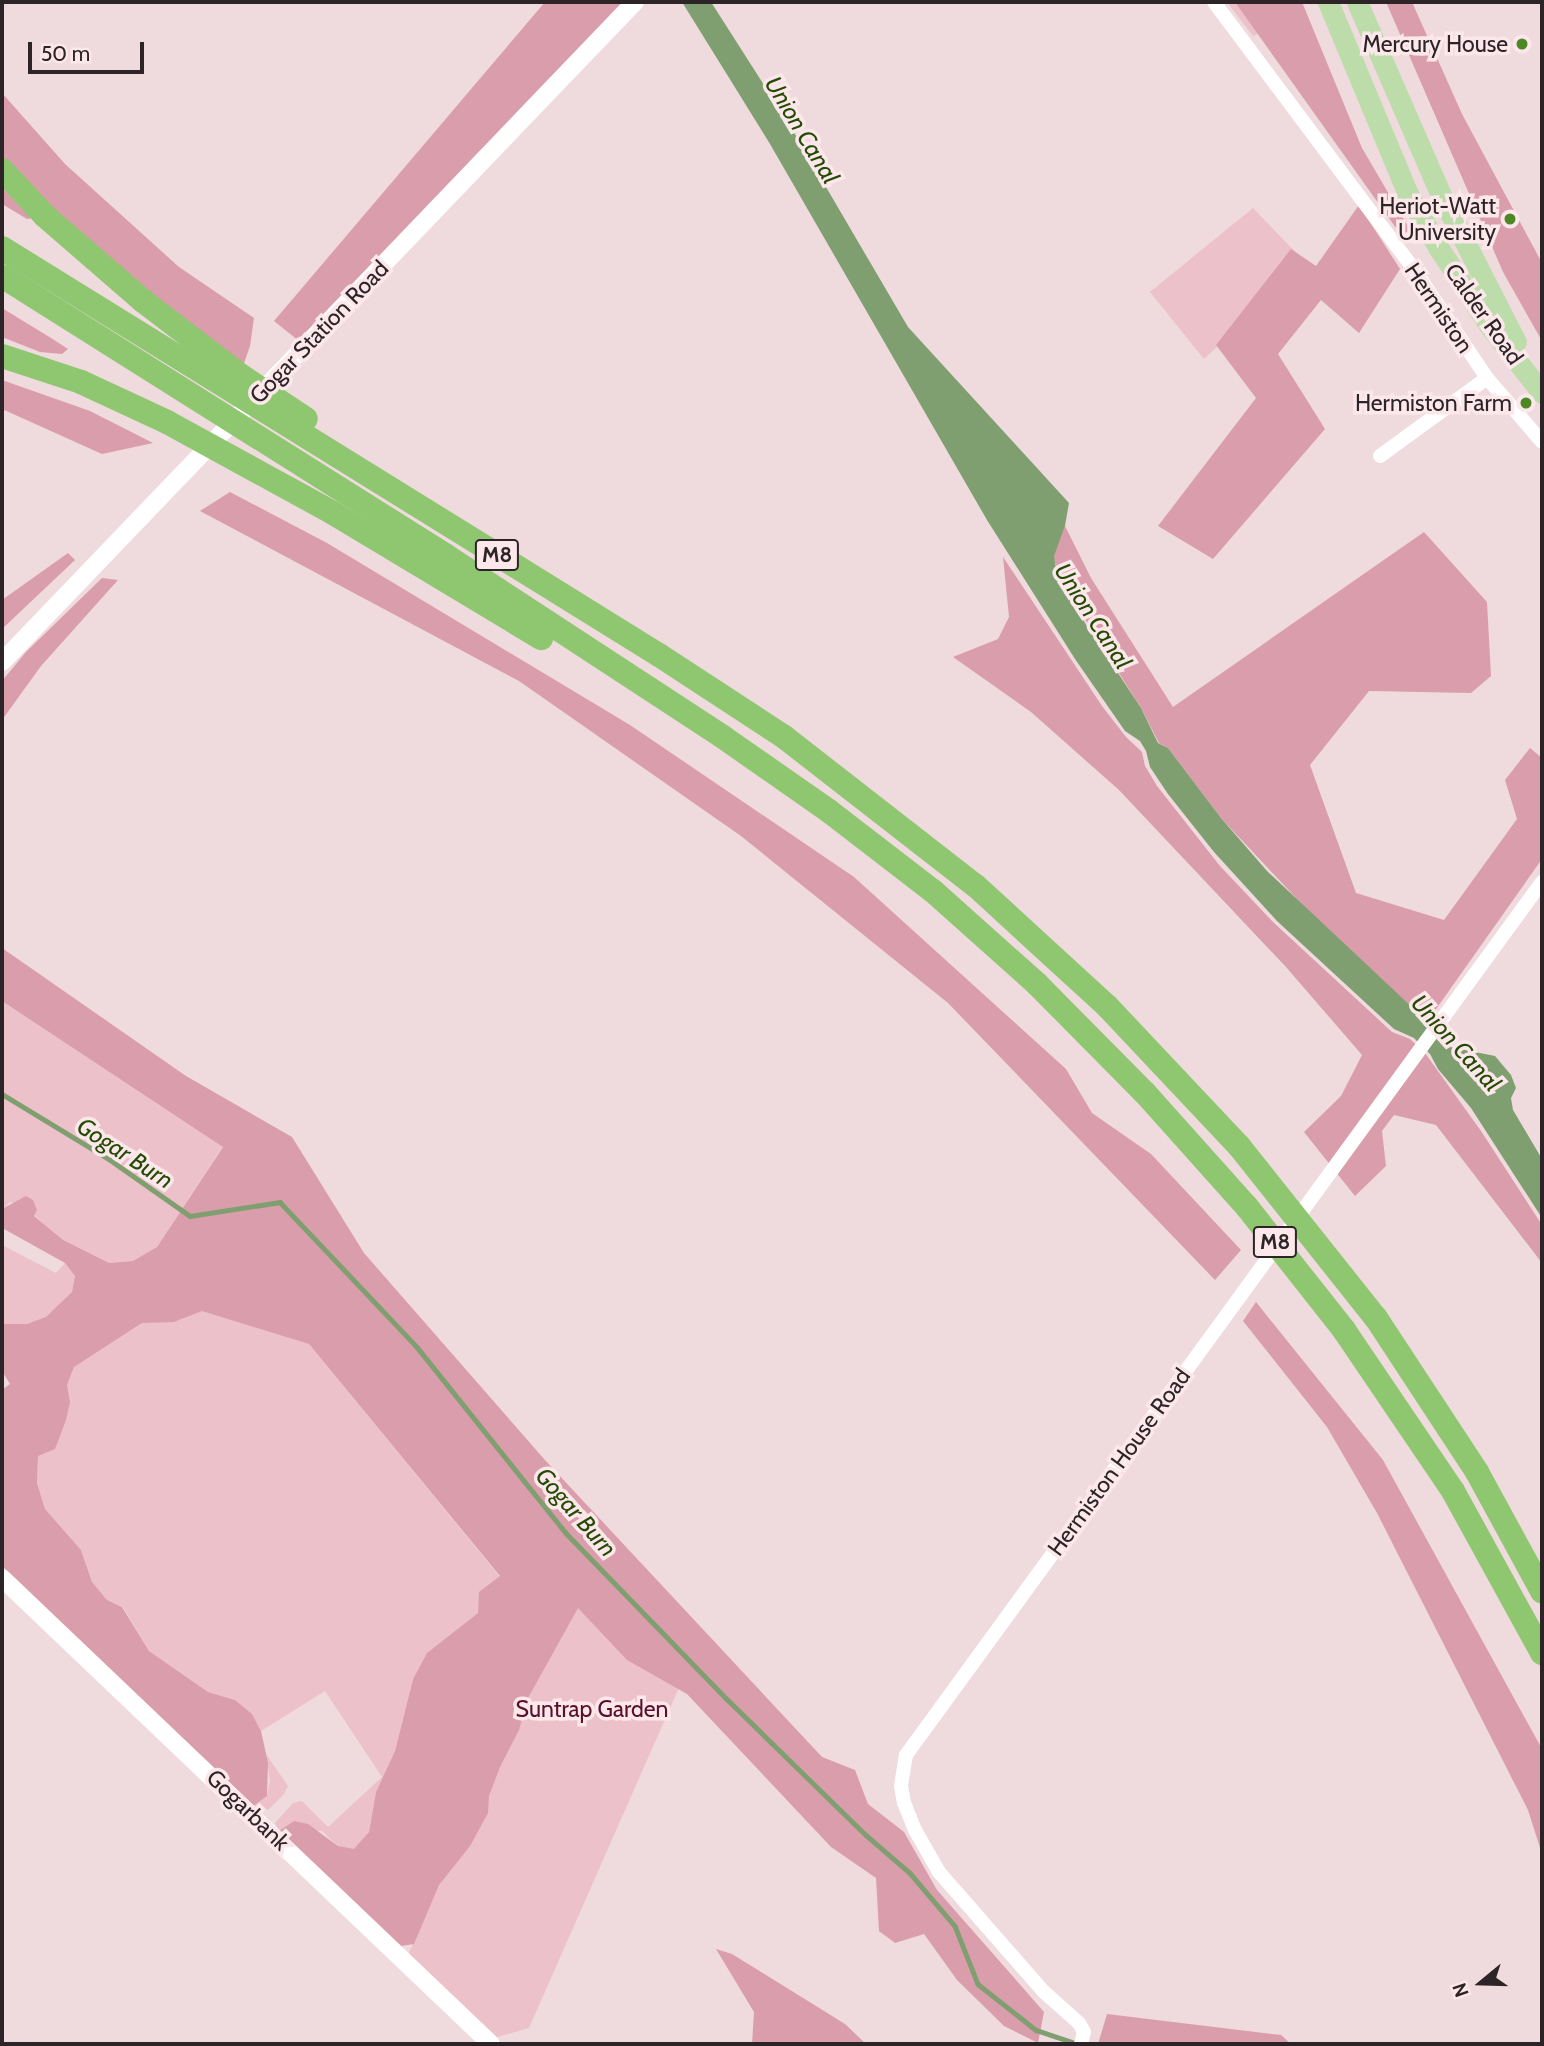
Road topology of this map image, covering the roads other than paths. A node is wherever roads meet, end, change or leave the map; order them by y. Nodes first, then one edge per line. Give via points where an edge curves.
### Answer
1 (635, 2) edge
2 (1214, 2) edge
3 (1328, 2) edge
4 (1357, 2) edge
5 (2, 170) edge
6 (2, 248) edge
7 (2, 276) edge
8 (2, 356) edge
9 (1487, 378) junction
10 (1542, 392) edge
11 (1542, 442) edge
12 (1380, 456) dead end
13 (659, 654) junction
14 (2, 662) edge
15 (723, 737) junction
16 (1542, 882) edge
17 (2, 1578) edge
18 (1542, 1591) edge
19 (1542, 1653) edge
20 (1082, 2038) edge
21 (491, 2044) edge

1 - 14 street, Gogar Station Road
2 - 9 street, Hermiston via 1416,272
3 - 10 main road, Calder Road via 1407,192 1489,325
4 - 10 main road, Calder Road via 1440,193
5 - 13 highway, M8 via 45,216 134,294 240,375
6 - 13 highway, M8
7 - 15 highway, M8 via 445,555
8 - 15 highway, M8 via 81,382 167,422 345,520 572,657
9 - 11 street, Hermiston
9 - 12 street
13 - 18 highway, M8 via 783,736 976,886 1107,1006 1240,1146 1376,1318 1477,1472
15 - 19 highway, M8 via 829,810 933,891 1037,984 1154,1103 1247,1207 1344,1330 1453,1491
16 - 20 street, Hermiston House Road via 906,1755 904,1803 939,1872
17 - 21 street, Gogarbank

